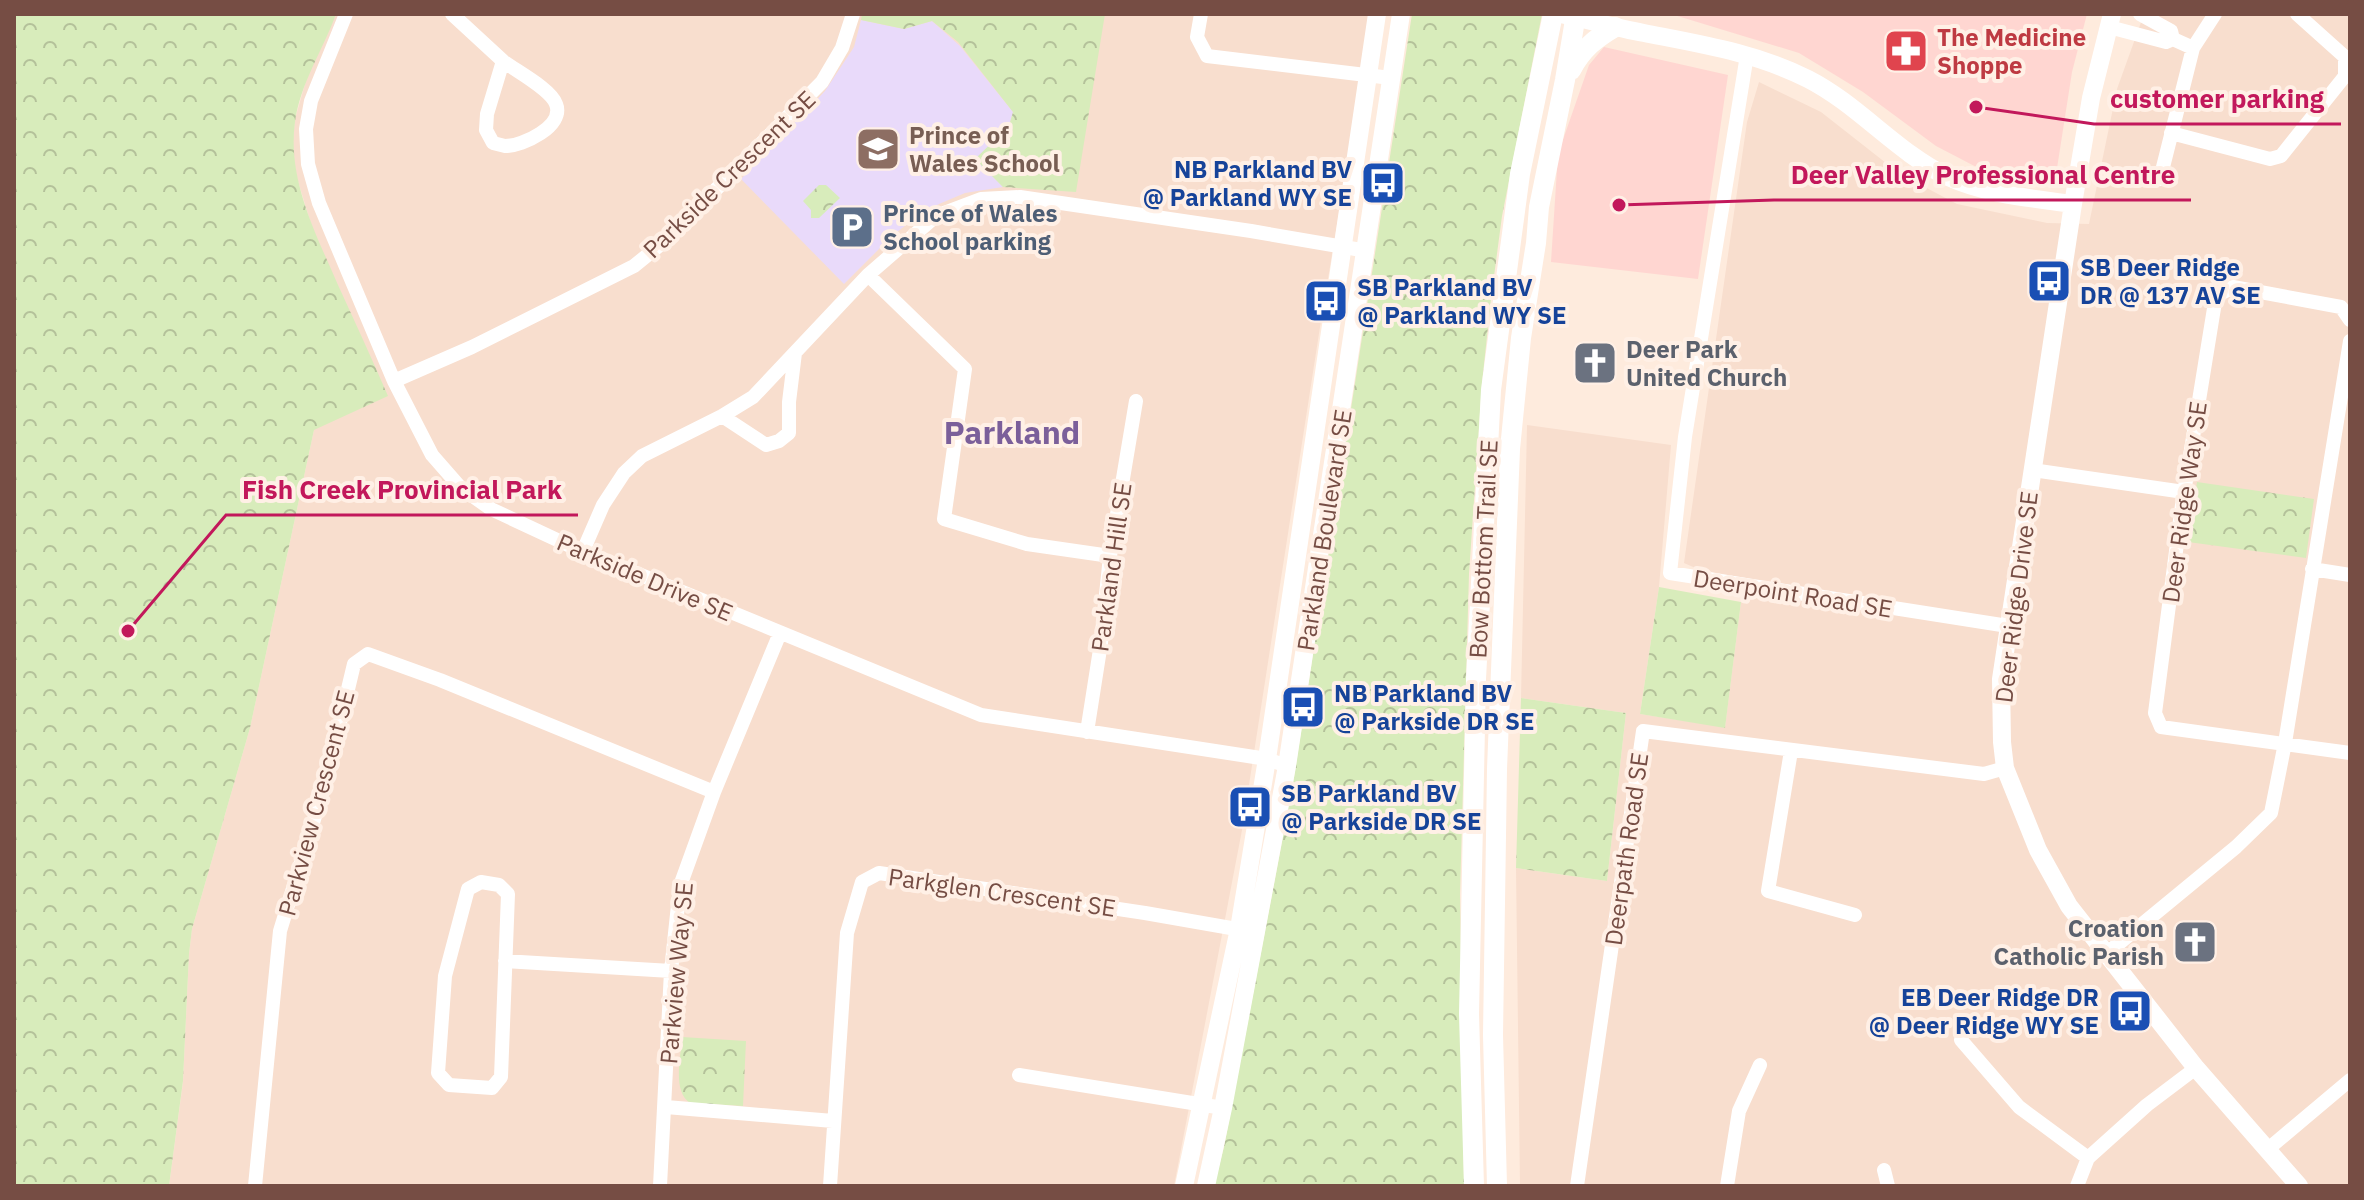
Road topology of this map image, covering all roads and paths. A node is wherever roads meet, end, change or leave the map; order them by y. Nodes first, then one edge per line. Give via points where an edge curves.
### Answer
1 (346, 14) edge
2 (452, 14) edge
3 (853, 14) edge
4 (1201, 14) edge
5 (1377, 14) edge
6 (1401, 14) edge
7 (1553, 14) edge
8 (2140, 14) edge
9 (2215, 14) edge
10 (2297, 14) edge
11 (1571, 15) edge
12 (2111, 21) edge
13 (1615, 27) junction
14 (2173, 39) junction
15 (2193, 48) junction
16 (1747, 55) junction
17 (503, 61) junction
18 (1368, 74) junction
19 (1391, 78) junction
20 (1565, 80) junction
21 (2171, 133) junction
22 (2160, 179) dead end
23 (2073, 204) junction
24 (1342, 245) junction
25 (1367, 251) junction
26 (868, 275) junction
27 (2350, 320) edge
28 (2350, 341) edge
29 (795, 353) junction
30 (394, 381) junction
31 (1136, 401) dead end
32 (722, 416) junction
33 (2032, 470) junction
34 (2184, 492) junction
35 (583, 551) junction
36 (1110, 556) junction
37 (2312, 569) junction
38 (2350, 575) edge
39 (2008, 626) junction
40 (780, 633) junction
41 (1087, 732) junction
42 (2285, 743) junction
43 (1791, 751) junction
44 (2350, 753) edge
45 (1267, 759) junction
46 (1287, 766) junction
47 (2005, 768) junction
48 (714, 792) junction
49 (1855, 915) dead end
50 (1248, 931) junction
51 (2106, 954) junction
52 (505, 961) junction
53 (671, 971) junction
54 (1961, 1040) dead end
55 (1760, 1065) dead end
56 (2196, 1068) junction
57 (1019, 1075) dead end
58 (2350, 1080) edge
59 (1202, 1104) junction
60 (666, 1107) junction
61 (1223, 1108) junction
62 (833, 1121) junction
63 (2268, 1149) junction
64 (2088, 1158) junction
65 (1884, 1170) dead end
66 (255, 1186) edge
67 (660, 1186) edge
68 (830, 1186) edge
69 (1184, 1186) edge
70 (1206, 1186) edge
71 (1474, 1186) edge
72 (1497, 1186) edge
73 (1577, 1186) edge
74 (1727, 1186) edge
75 (1888, 1186) edge
76 (2077, 1186) edge
77 (2299, 1186) edge

1 - 30 street, Parkside Drive SE via 311,101 308,164 319,203
2 - 17 street
3 - 30 street, Parkside Crescent SE via 842,48 822,82 634,266
4 - 18 street via 1197,37 1207,56
5 - 18 street, Parkland Boulevard SE
6 - 19 street, Parkland Boulevard SE
7 - 71 main road, Bow Bottom Trail SE via 1520,174 1491,390 1472,865
8 - 14 street via 2171,31
9 - 15 street
10 - 21 street via 2345,57 2345,76 2281,156 2270,159
11 - 13 street
11 - 20 main road, Bow Bottom Trail SE
12 - 14 street via 2166,42
12 - 23 street, Deer Ridge Drive SE
13 - 16 street
13 - 20 main road via 1594,39
14 - 15 street
15 - 21 street
16 - 23 street via 1810,80 1946,176 1987,191
16 - 39 street, Deerpoint Road SE via 1685,437 1670,573
17 - 17 street via 486,130 493,143 505,146 522,143 557,117 547,92
18 - 19 street
18 - 24 street, Parkland Boulevard SE
19 - 25 street, Parkland Boulevard SE
20 - 72 main road, Bow Bottom Trail SE via 1539,207 1509,465 1496,816
21 - 22 street
23 - 33 street, Deer Ridge Drive SE
24 - 25 street
24 - 26 street via 1045,199 999,197 936,216
24 - 45 street, Parkland Boulevard SE
25 - 46 street, Parkland Boulevard SE
26 - 29 street
26 - 36 street via 965,369 944,519 1027,544
27 - 34 street, Deer Ridge Way SE via 2341,307 2233,287 2216,296
28 - 37 street
29 - 32 street via 753,397
29 - 32 street via 789,433 766,445
30 - 35 street, Parkside Drive SE via 432,455 460,487 491,509
31 - 36 street, Parkland Hill SE
32 - 35 street via 642,456 624,473
33 - 34 street
33 - 39 street, Deer Ridge Drive SE
34 - 42 street, Deer Ridge Way SE via 2155,713 2161,727
35 - 40 street, Parkside Drive SE
36 - 41 street, Parkland Hill SE
37 - 38 street
37 - 42 street
39 - 47 street, Deer Ridge Drive SE via 2001,679
40 - 41 street, Parkside Drive SE via 981,715
40 - 48 street, Parkview Way SE
41 - 45 street, Parkside Drive SE
42 - 44 street
42 - 51 street via 2271,813
43 - 47 street, Deerpath Road SE via 1984,774
43 - 49 street via 1768,891
43 - 73 street, Deerpath Road SE via 1643,731
45 - 46 street, Parkside Drive SE
45 - 50 street, Parkland Boulevard SE
46 - 50 street, Parkland Boulevard SE
47 - 51 street, Deer Ridge Drive SE via 2038,850 2069,906
48 - 53 street, Parkview Way SE via 680,886
48 - 66 street, Parkview Crescent SE via 368,654 354,664 327,777 280,931
50 - 59 street, Parkland Boulevard SE
50 - 61 street, Parkland Boulevard SE
50 - 62 street, Parkglen Crescent SE via 879,873 862,882 847,933
51 - 56 street, Deer Ridge Drive SE
52 - 52 street via 501,1077 492,1088 449,1085 438,1073 445,976 468,889 481,882 499,885 508,894
52 - 53 street
53 - 60 street, Parkview Way SE
54 - 64 street via 2019,1107
55 - 74 street via 1739,1111
56 - 63 street, Deer Ridge Drive SE
56 - 64 street
57 - 59 street
58 - 63 street
59 - 61 street
59 - 69 street, Parkland Boulevard SE
60 - 62 street
60 - 67 street, Parkview Way SE
61 - 70 street, Parkland Boulevard SE
62 - 68 street, Parkglen Crescent SE
63 - 77 street, Deer Ridge Drive SE
64 - 76 street
65 - 75 street

